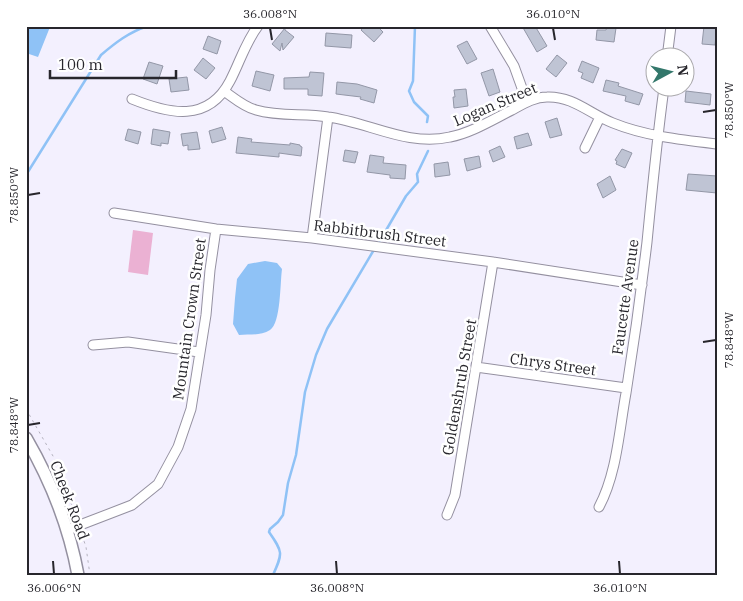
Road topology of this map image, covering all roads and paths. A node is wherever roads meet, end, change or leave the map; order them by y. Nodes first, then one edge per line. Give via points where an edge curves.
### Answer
1 (258, 26) edge
2 (490, 26) edge
3 (671, 26) edge
4 (668, 48) edge
5 (224, 92) junction
6 (663, 98) edge
7 (132, 99) dead end
8 (527, 102) junction
9 (328, 117) junction
10 (600, 117) junction
11 (657, 135) junction
12 (717, 144) edge
13 (585, 148) dead end
14 (114, 213) dead end
15 (216, 228) junction
16 (312, 238) junction
17 (493, 262) junction
18 (642, 285) junction
19 (93, 345) dead end
20 (200, 352) junction
21 (476, 367) junction
22 (626, 388) junction
23 (26, 409) edge
24 (26, 438) edge
25 (599, 507) dead end
26 (73, 509) dead end
27 (447, 515) dead end
28 (67, 530) junction
29 (80, 530) dead end
30 (78, 575) edge
31 (90, 575) edge

1 - 5 street
2 - 8 street via 514,66
3 - 4 street
5 - 7 street via 210,104 192,112 166,111
5 - 9 street, Logan Street via 261,112
6 - 11 street, Faucette Avenue
8 - 9 street, Logan Street via 449,138 404,137
8 - 10 street, Logan Street via 547,97 565,99
9 - 16 street
10 - 11 street, Logan Street
10 - 13 street
11 - 12 street, Logan Street
11 - 18 street, Faucette Avenue
14 - 15 street, Rabbitbrush Street
15 - 16 street, Rabbitbrush Street
15 - 20 street, Mountain Crown Street
16 - 17 street, Rabbitbrush Street
17 - 18 street, Rabbitbrush Street
17 - 21 street, Goldenshrub Street
18 - 22 street, Faucette Avenue
19 - 20 street via 128,342
20 - 28 street, Mountain Crown Street via 191,409 178,447 158,484 132,505
21 - 22 street, Chrys Street
21 - 27 street, Goldenshrub Street via 455,495
22 - 25 street, Faucette Avenue via 617,446 606,493
23 - 26 path via 57,464
24 - 28 street, Cheek Road via 49,481
28 - 30 street, Cheek Road
29 - 31 path

